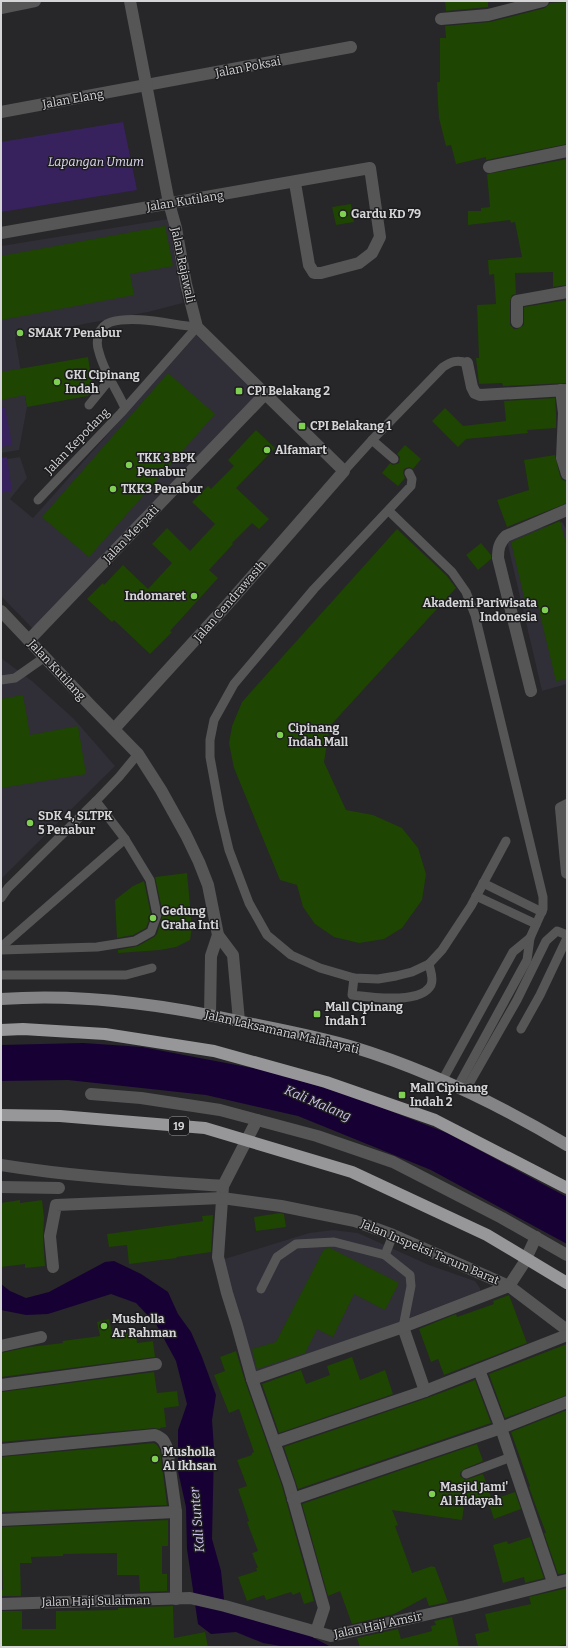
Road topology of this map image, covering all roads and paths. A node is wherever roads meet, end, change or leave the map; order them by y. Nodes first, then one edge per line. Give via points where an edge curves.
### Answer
1 (35, 1) edge
2 (130, 1) edge
3 (543, 1) edge
4 (1, 8) edge
5 (441, 19) dead end
6 (351, 47) dead end
7 (145, 86) junction
8 (1, 112) edge
9 (567, 151) edge
10 (489, 167) dead end
11 (295, 183) junction
12 (168, 203) junction
13 (1, 233) edge
14 (567, 292) edge
15 (517, 322) dead end
16 (197, 327) junction
17 (467, 363) joint
18 (110, 378) junction
19 (564, 390) edge
20 (266, 394) junction
21 (89, 405) dead end
22 (125, 408) junction
23 (372, 440) junction
24 (394, 459) dead end
25 (344, 471) junction
26 (409, 473) dead end
27 (567, 474) edge
28 (38, 500) dead end
29 (389, 511) junction
30 (565, 515) edge
31 (1, 611) edge
32 (29, 640) junction
33 (45, 657) junction
34 (1, 680) edge
35 (531, 691) dead end
36 (114, 729) junction
37 (138, 754) junction
38 (96, 801) junction
39 (564, 807) edge
40 (125, 839) junction
41 (506, 841) dead end
42 (567, 873) edge
43 (483, 883) junction
44 (476, 896) junction
45 (1, 898) edge
46 (542, 912) junction
47 (536, 924) junction
48 (218, 935) junction
49 (567, 937) edge
50 (530, 938) junction
51 (1, 947) edge
52 (1, 950) edge
53 (428, 964) junction
54 (152, 968) dead end
55 (1, 975) edge
56 (354, 978) junction
57 (1, 1000) edge
58 (210, 1015) junction
59 (239, 1021) junction
60 (521, 1028) dead end
61 (1, 1030) edge
62 (442, 1081) junction
63 (461, 1089) junction
64 (91, 1094) dead end
65 (1, 1116) edge
66 (257, 1120) junction
67 (567, 1145) edge
68 (1, 1165) edge
69 (69, 1174) junction
70 (223, 1186) junction
71 (1, 1187) edge
72 (59, 1188) junction
73 (567, 1188) edge
74 (222, 1198) junction
75 (56, 1205) junction
76 (393, 1234) junction
77 (536, 1237) junction
78 (385, 1255) junction
79 (567, 1255) edge
80 (53, 1267) dead end
81 (567, 1283) edge
82 (509, 1286) junction
83 (261, 1289) dead end
84 (403, 1327) junction
85 (567, 1330) edge
86 (567, 1335) edge
87 (41, 1338) dead end
88 (1, 1346) edge
89 (156, 1364) dead end
90 (479, 1370) junction
91 (252, 1379) junction
92 (1, 1385) edge
93 (425, 1391) junction
94 (567, 1402) edge
95 (501, 1428) junction
96 (274, 1442) junction
97 (1, 1450) edge
98 (511, 1457) junction
99 (466, 1474) dead end
100 (293, 1499) junction
101 (176, 1512) junction
102 (1, 1520) edge
103 (567, 1580) edge
104 (553, 1582) junction
105 (190, 1598) joint
106 (176, 1599) junction
107 (1, 1604) edge
108 (316, 1632) junction

1 - 4 street
2 - 7 street, Jalan Rajawali
3 - 5 street via 488,15
6 - 7 street, Jalan Poksai
7 - 8 street, Jalan Elang
7 - 12 street, Jalan Rajawali
9 - 10 street
11 - 11 street, Jalan Kutilang via 308,265 314,273 359,263 372,252 380,237 370,168
11 - 12 street, Jalan Kutilang
12 - 13 street, Jalan Kutilang
12 - 16 street, Jalan Rajawali via 176,228
14 - 15 street via 517,300
16 - 18 lane via 140,320 105,325 97,336 97,342
16 - 20 street
16 - 22 lane, Jalan Kepodang
17 - 19 street via 472,387 475,393 480,395
17 - 23 lane via 452,361 443,367
18 - 21 lane
18 - 22 lane
19 - 27 street via 562,458
20 - 25 street
20 - 32 street, Jalan Merpati
22 - 28 lane, Jalan Kepodang
23 - 24 lane
23 - 25 lane
25 - 36 street, Jalan Cendrawasih via 222,611
26 - 29 lane via 412,479 411,486
29 - 46 lane via 452,572 466,592 475,615 543,897
29 - 56 lane via 314,589 234,684 214,720 210,740 210,757 229,850 249,903 267,935 291,955 320,968
30 - 35 street via 506,536 500,542 498,550
31 - 32 street, Jalan Kutilang
32 - 33 street, Jalan Kutilang
33 - 34 lane via 14,678
33 - 36 street, Jalan Kutilang
36 - 37 street, Jalan Kutilang
37 - 38 lane
37 - 48 street, Jalan Kutilang via 161,790 199,862 208,885
38 - 40 lane
38 - 45 lane
39 - 42 street
40 - 51 lane
40 - 52 lane via 150,880 156,915 151,932 135,941 97,947
41 - 43 lane
43 - 44 lane
43 - 46 lane
44 - 47 lane
44 - 53 lane via 442,950
46 - 47 lane
47 - 50 lane
48 - 58 street via 211,956
48 - 59 street via 233,955
49 - 60 lane via 540,995
49 - 63 lane via 557,931 546,941 517,1000
50 - 62 lane via 513,952
50 - 63 lane via 527,960
53 - 56 lane via 396,976 378,979
53 - 56 lane via 432,984 416,995 376,998 352,995
54 - 55 lane via 126,975
57 - 58 main road, Jalan Laksamana Malahayati via 87,998
58 - 59 main road, Jalan Laksamana Malahayati
59 - 62 main road, Jalan Laksamana Malahayati via 353,1047
61 - 73 highway via 30,1029 120,1036 214,1051 311,1077 435,1120
62 - 63 main road, Jalan Laksamana Malahayati
63 - 67 main road, Jalan Laksamana Malahayati via 521,1118
64 - 66 street via 141,1098 220,1110
65 - 81 highway, 19 via 60,1116 205,1128 352,1172 487,1235
66 - 70 street
66 - 77 street via 316,1136 393,1162
68 - 69 street
69 - 70 street
69 - 72 street
70 - 74 street
71 - 72 street
72 - 75 street
74 - 75 street, Jalan Inspeksi Tarum Barat
74 - 76 street, Jalan Inspeksi Tarum Barat via 281,1206 355,1221
74 - 91 street via 218,1257
75 - 80 street via 50,1236
76 - 78 lane
76 - 82 street, Jalan Inspeksi Tarum Barat
77 - 79 street
77 - 82 street, Jalan Inspeksi Tarum Barat via 524,1263
78 - 83 lane via 334,1242 296,1244 277,1257
78 - 84 lane via 410,1275 411,1286
82 - 84 street
82 - 85 street
84 - 91 street
84 - 93 street
86 - 90 street
87 - 88 street
89 - 92 street
90 - 93 street
90 - 95 street
91 - 96 street
93 - 96 street
94 - 95 street
95 - 98 street
95 - 100 street
96 - 100 street
97 - 101 street via 155,1435 164,1440 167,1448
98 - 99 lane
98 - 104 street
100 - 108 street via 324,1608
101 - 102 street
101 - 106 street
103 - 104 street, Jalan Haji Amsir
104 - 108 street, Jalan Haji Amsir via 466,1606 331,1636
105 - 106 street, Jalan Haji Sulaiman
105 - 108 street, Jalan Haji Amsir
106 - 107 street, Jalan Haji Sulaiman

